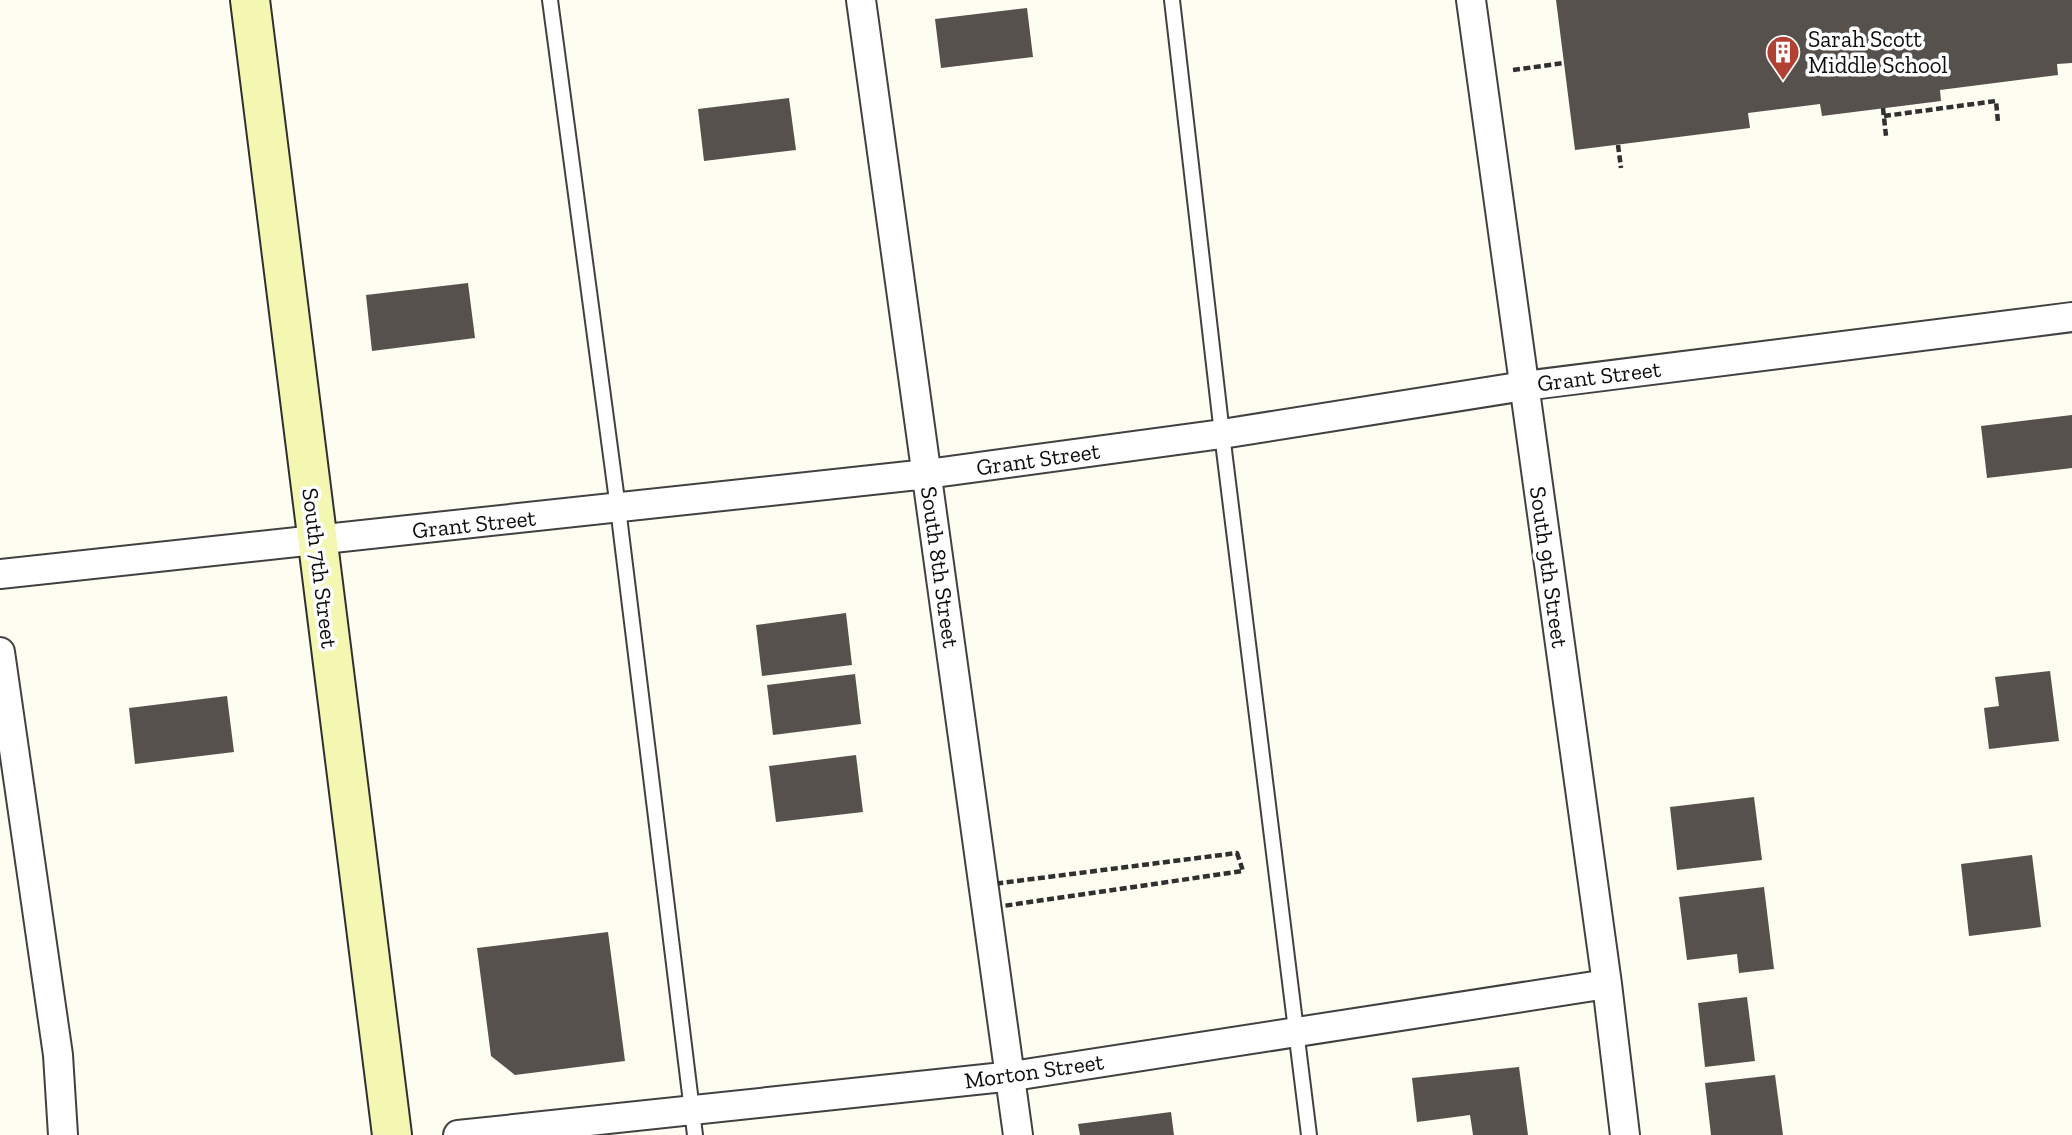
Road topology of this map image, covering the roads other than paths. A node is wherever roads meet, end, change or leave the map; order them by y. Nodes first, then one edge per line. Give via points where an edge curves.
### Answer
1 (250, 0) edge
2 (550, 0) edge
3 (861, 0) edge
4 (1172, 0) edge
5 (1471, 0) edge
6 (2072, 317) edge
7 (1524, 386) junction
8 (1222, 434) junction
9 (927, 474) junction
10 (618, 508) junction
11 (316, 541) junction
12 (0, 574) edge
13 (0, 652) edge
14 (1607, 984) junction
15 (1296, 1033) junction
16 (1013, 1076) junction
17 (694, 1122) edge
18 (63, 1135) edge
19 (392, 1135) edge
20 (458, 1135) edge
21 (1018, 1135) edge
22 (1309, 1135) edge
23 (1625, 1135) edge

1 - 11 main road, South 7th Street
2 - 10 lane
3 - 9 street, South 8th Street
4 - 8 lane
5 - 7 street, South 9th Street
6 - 7 street, Grant Street
7 - 8 street, Grant Street
7 - 14 street, South 9th Street
8 - 9 street, Grant Street
8 - 15 lane
9 - 10 street, Grant Street
9 - 16 street, South 8th Street
10 - 11 street, Grant Street
10 - 17 lane
11 - 12 street, Grant Street
11 - 19 main road, South 7th Street
13 - 18 street via 58,1055
14 - 15 street, Morton Street
14 - 23 street, South 9th Street
15 - 16 street, Morton Street
15 - 22 lane
16 - 17 street, Morton Street
16 - 21 street, South 8th Street
17 - 20 street, Morton Street

